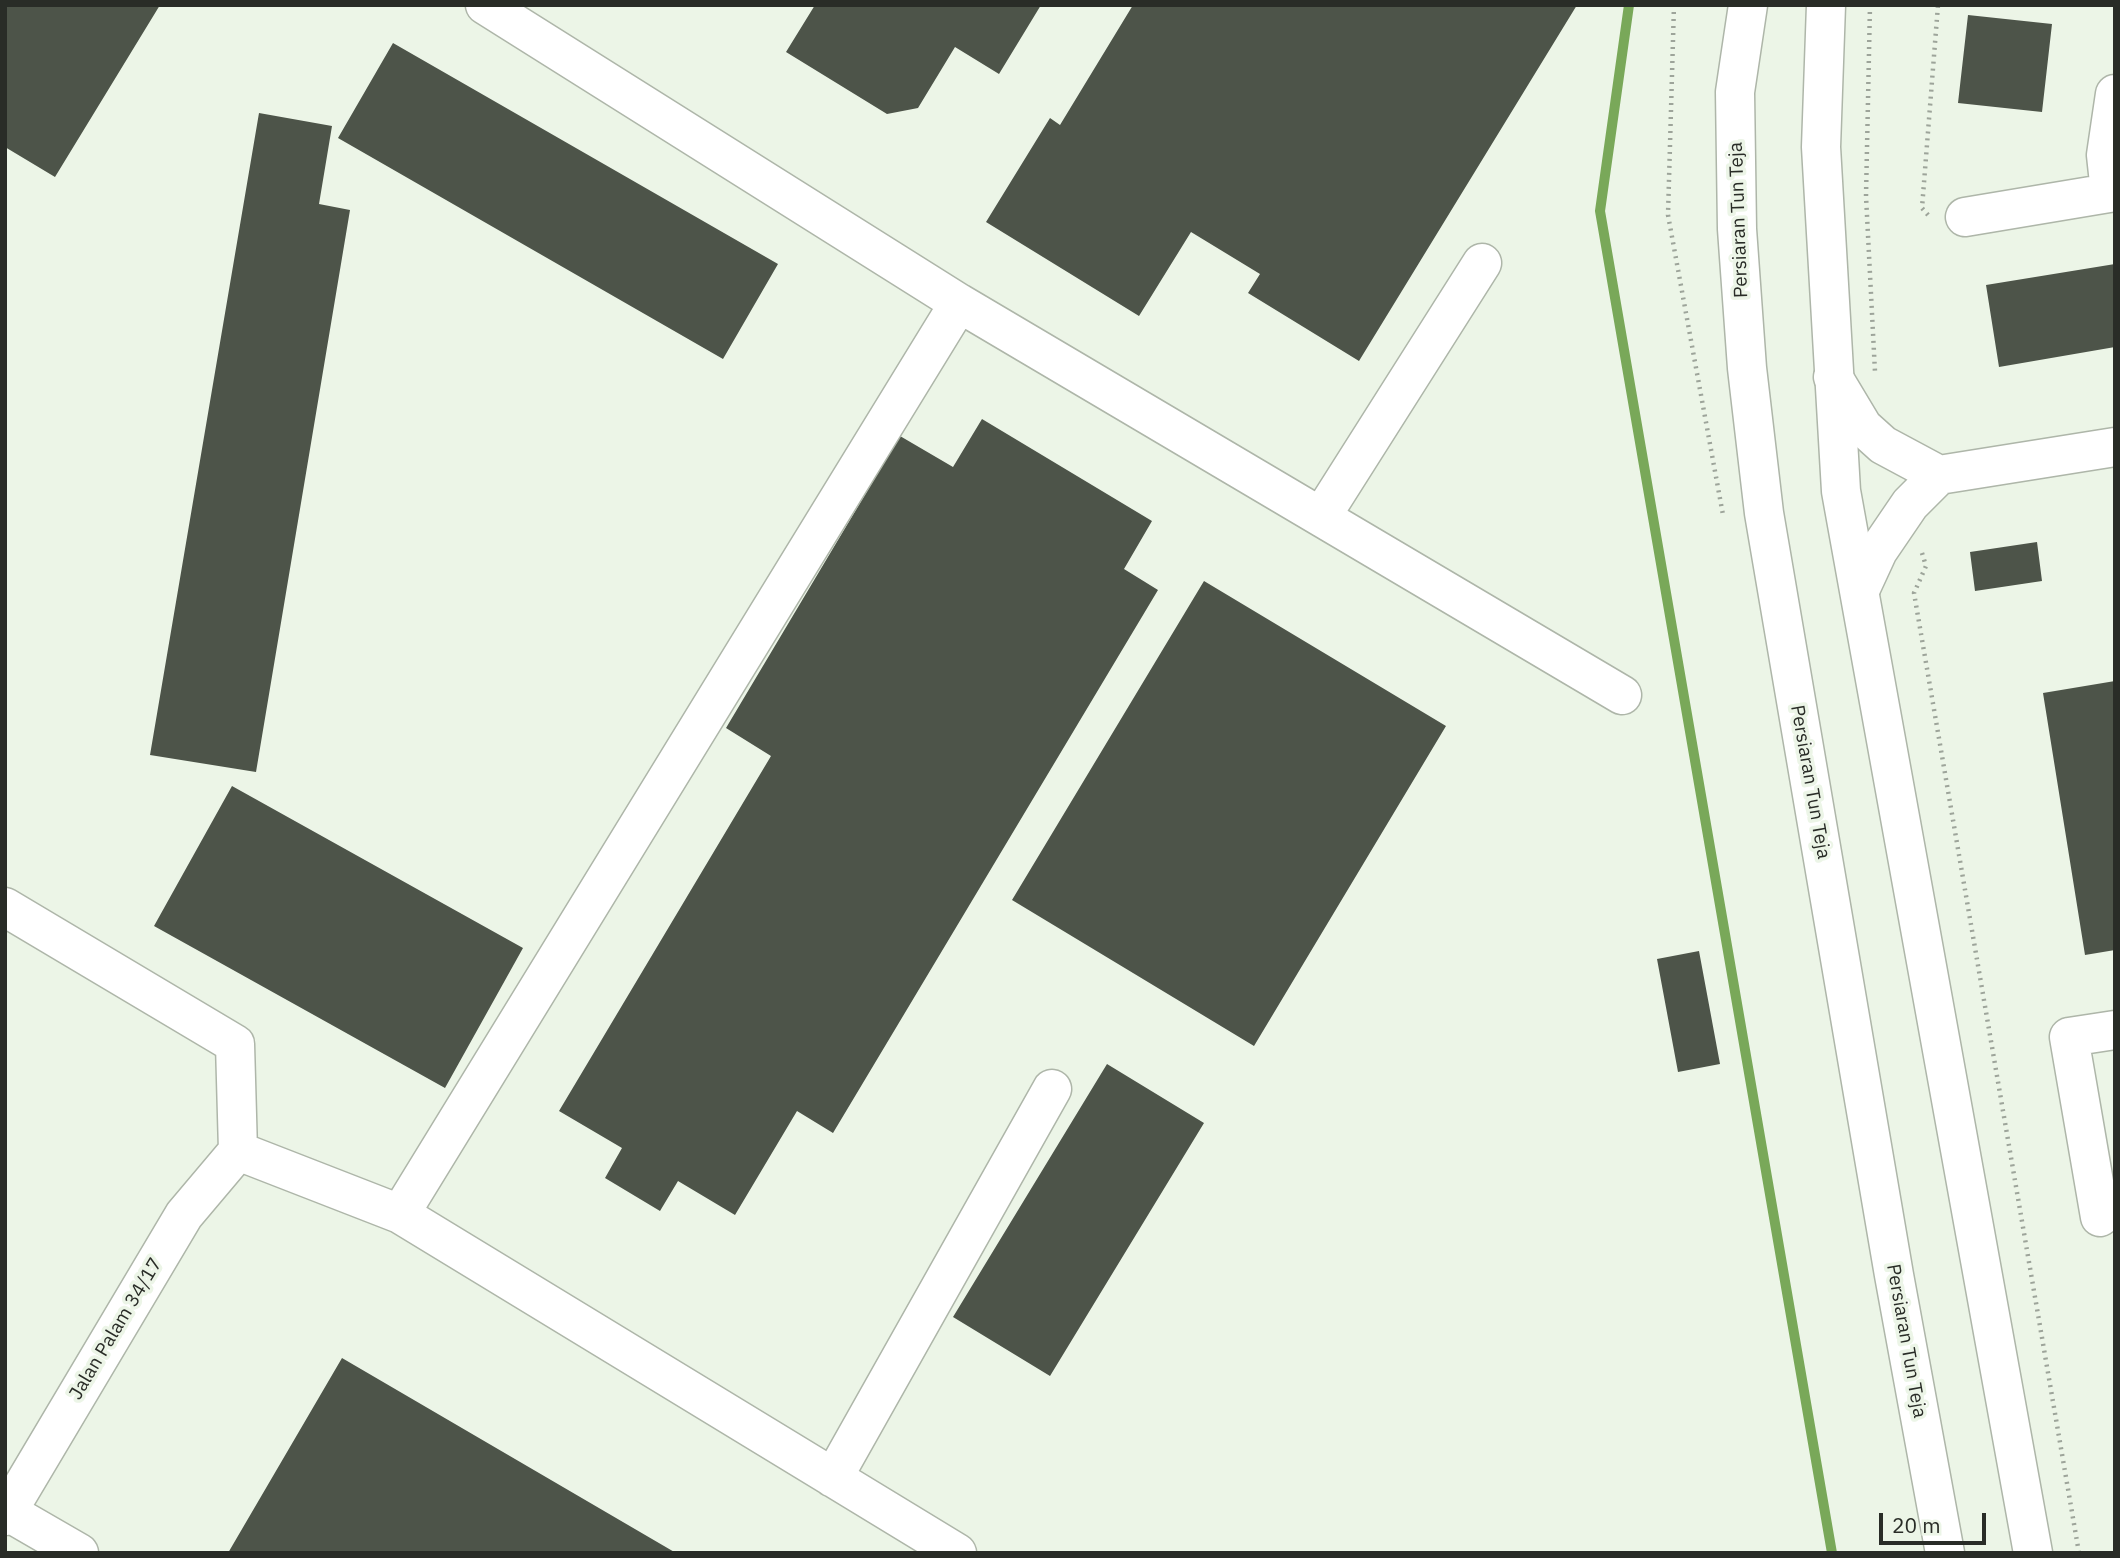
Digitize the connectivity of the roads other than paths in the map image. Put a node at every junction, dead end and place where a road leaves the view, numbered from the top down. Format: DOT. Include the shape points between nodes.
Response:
graph roads {
  1 [pos="485,5"];
  2 [pos="1748,5"];
  3 [pos="1826,5"];
  4 [pos="2115,94"];
  5 [pos="2112,192"];
  6 [pos="1965,217"];
  7 [pos="1482,263"];
  8 [pos="959,303"];
  9 [pos="1833,377"];
  10 [pos="2115,447"];
  11 [pos="1938,475"];
  12 [pos="1321,517"];
  13 [pos="1860,590"];
  14 [pos="1622,695"];
  15 [pos="5,907"];
  16 [pos="2115,1030"];
  17 [pos="1052,1089"];
  18 [pos="238,1150"];
  19 [pos="400,1214"];
  20 [pos="2101,1217"];
  21 [pos="833,1478"];
  22 [pos="7,1514"];
  23 [pos="79,1553"];
  24 [pos="957,1553"];
  25 [pos="1945,1553"];
  26 [pos="2033,1553"];
  1 -- 8 [label="main road"];
  2 -- 25 [label="main road, Persiaran Tun Teja" via="1735,92 1737,229 1764,513"];
  3 -- 9 [label="main road" via="1821,147"];
  4 -- 5 [label="main road" via="2106,155"];
  5 -- 6 [label="main road"];
  7 -- 12 [label="main road"];
  8 -- 12 [label="main road"];
  8 -- 19 [label="main road"];
  9 -- 11 [label="main road" via="1863,427 1883,444"];
  9 -- 13 [label="main road" via="1841,491"];
  10 -- 11 [label="main road"];
  11 -- 13 [label="main road" via="1878,551"];
  12 -- 14 [label="main road"];
  13 -- 26 [label="main road"];
  15 -- 18 [label="main road" via="235,1044"];
  16 -- 20 [label="main road" via="2069,1037"];
  17 -- 21 [label="main road"];
  18 -- 19 [label="main road"];
  18 -- 22 [label="main road, Jalan Palam 34/17" via="184,1215"];
  19 -- 21 [label="main road"];
  21 -- 24 [label="main road"];
  22 -- 23 [label="main road"];
}
